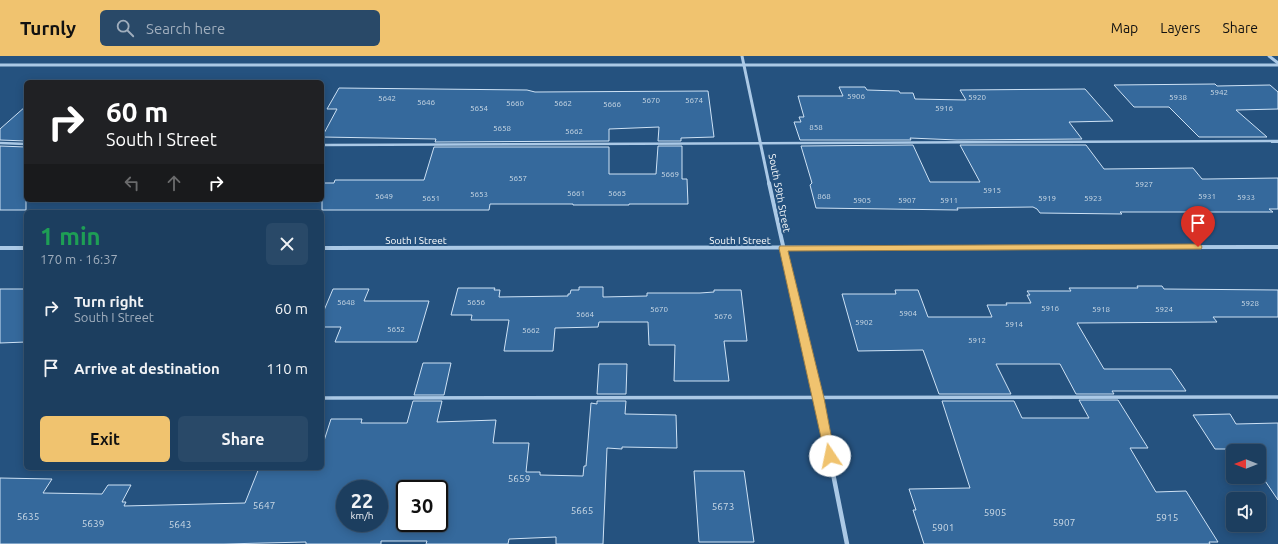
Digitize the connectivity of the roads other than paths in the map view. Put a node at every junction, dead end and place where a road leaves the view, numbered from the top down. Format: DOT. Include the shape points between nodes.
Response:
graph roads {
  1 [pos="742,56"];
  2 [pos="1269,56"];
  3 [pos="1278,64"];
  4 [pos="0,65"];
  5 [pos="744,66"];
  6 [pos="1278,141"];
  7 [pos="762,142"];
  8 [pos="0,143"];
  9 [pos="24,144"];
  10 [pos="324,145"];
  11 [pos="1278,247"];
  12 [pos="0,248"];
  13 [pos="24,248"];
  14 [pos="324,248"];
  15 [pos="783,248"];
  16 [pos="1278,397"];
  17 [pos="324,398"];
  18 [pos="818,398"];
  19 [pos="847,544"];
  1 -- 5 [label="street, South 59th Street"];
  2 -- 3 [label="street"];
  3 -- 5 [label="street"];
  4 -- 5 [label="street"];
  5 -- 7 [label="street, South 59th Street"];
  6 -- 7 [label="lane"];
  7 -- 10 [label="lane"];
  7 -- 15 [label="street, South 59th Street"];
  8 -- 9 [label="lane"];
  11 -- 15 [label="street, South I Street"];
  12 -- 13 [label="street"];
  14 -- 15 [label="street, South I Street"];
  15 -- 18 [label="street, South 59th Street"];
  16 -- 18 [label="lane"];
  17 -- 18 [label="lane"];
  18 -- 19 [label="street, South 59th Street"];
}
